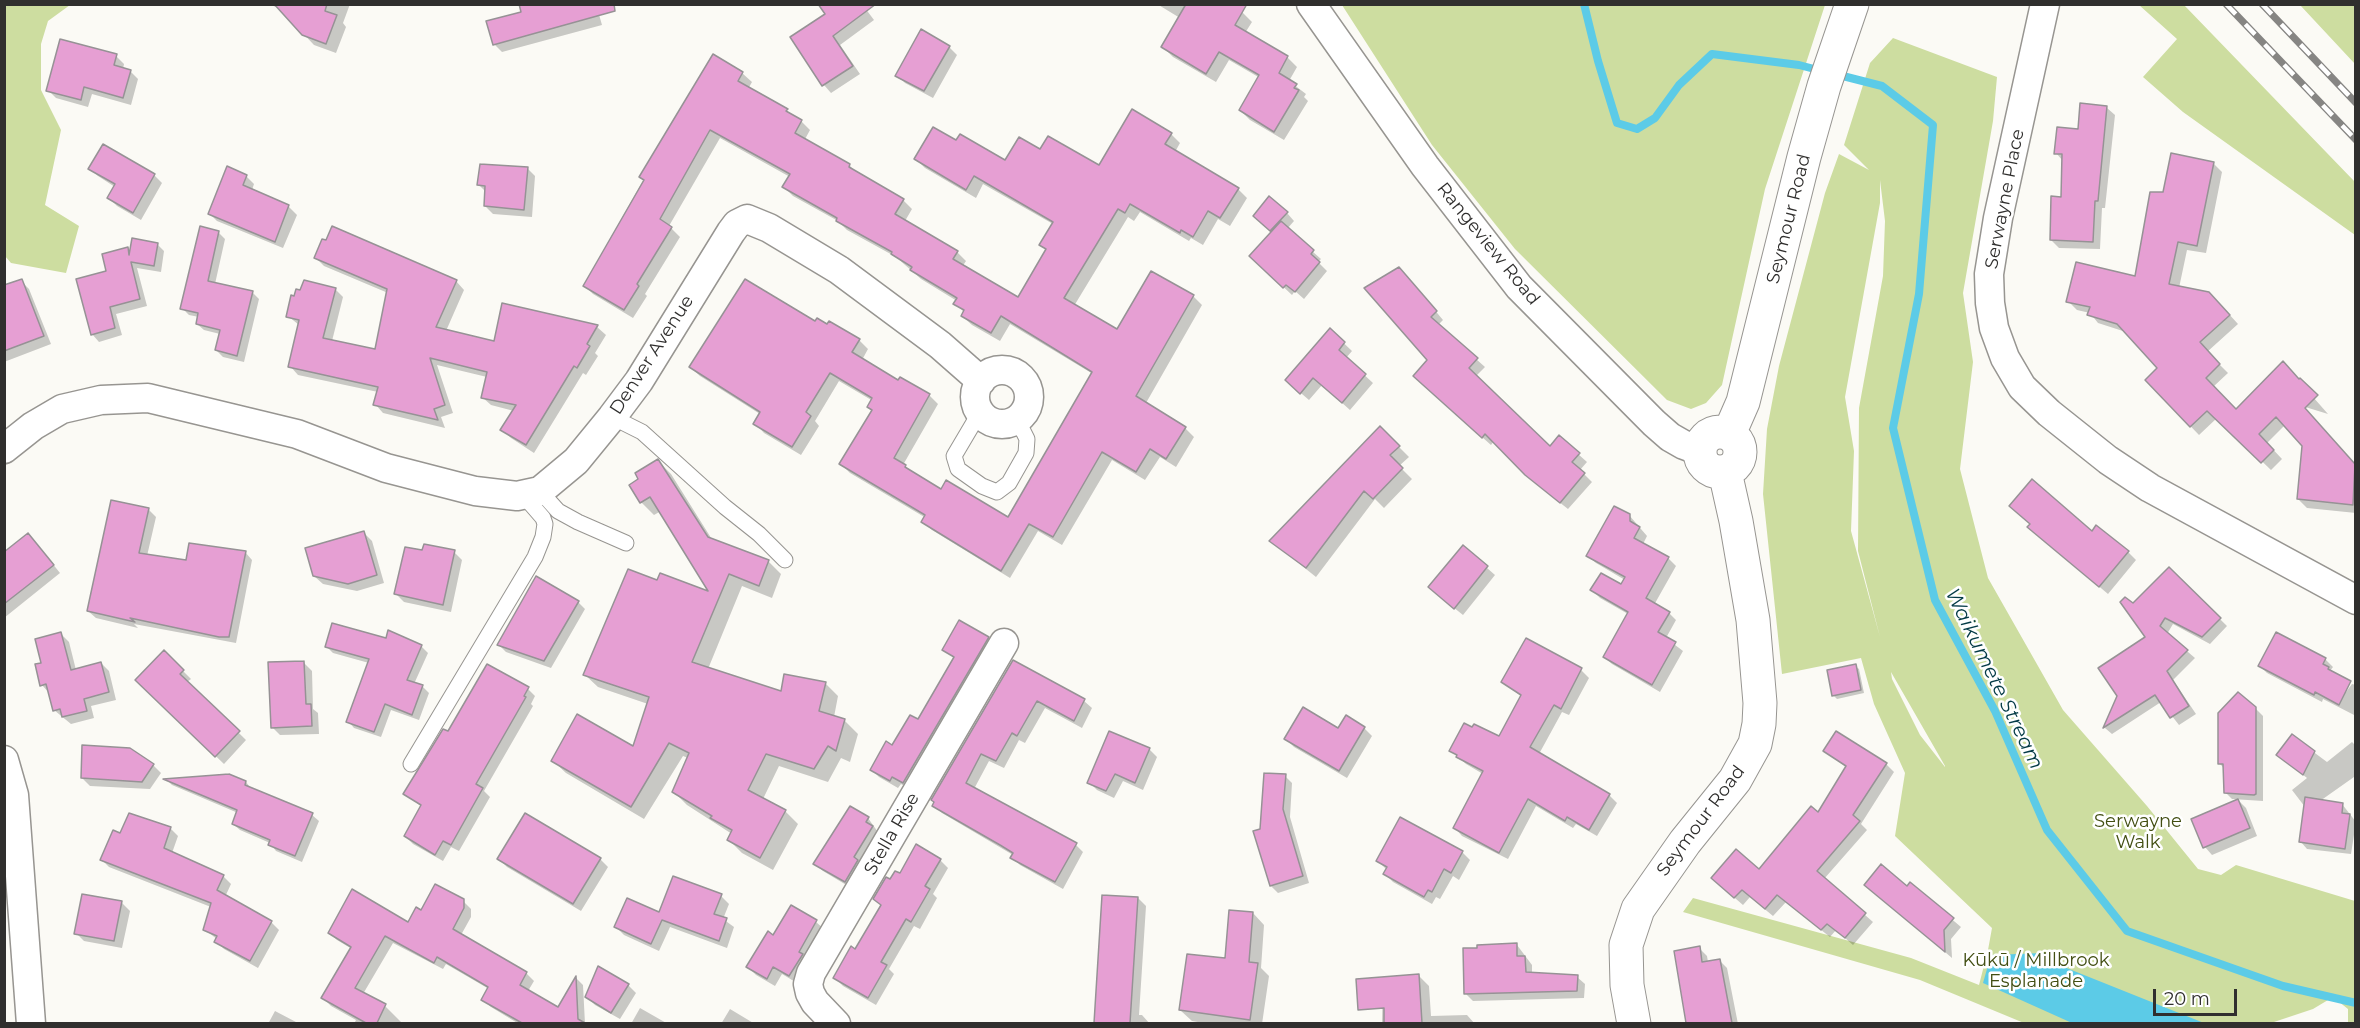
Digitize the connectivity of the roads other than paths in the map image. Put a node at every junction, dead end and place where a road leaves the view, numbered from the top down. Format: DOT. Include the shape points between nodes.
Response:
graph roads {
  1 [pos="2045,4"];
  2 [pos="1319,10"];
  3 [pos="1847,18"];
  4 [pos="981,381"];
  5 [pos="980,412"];
  6 [pos="612,417"];
  7 [pos="1017,419"];
  8 [pos="1729,434"];
  9 [pos="4,448"];
  10 [pos="1700,451"];
  11 [pos="1725,472"];
  12 [pos="532,494"];
  13 [pos="626,543"];
  14 [pos="785,560"];
  15 [pos="2355,600"];
  16 [pos="1004,643"];
  17 [pos="4,760"];
  18 [pos="411,764"];
  19 [pos="31,1023"];
  20 [pos="836,1023"];
  21 [pos="1634,1023"];
  1 -- 15 [label="street, Serwayne Place" via="1989,274 1994,328 2005,358 2022,387 2108,460 2150,488"];
  2 -- 10 [label="street, Rangeview Road" via="1425,166 1519,287 1662,430"];
  3 -- 8 [label="main road, Seymour Road" via="1804,157 1743,402"];
  4 -- 5 [label="street" via="975,398"];
  4 -- 6 [label="street, Denver Avenue" via="940,345 839,270 770,228 747,219 731,232 639,381"];
  4 -- 7 [label="street" via="1004,370 1020,377 1026,384 1029,401"];
  5 -- 7 [label="street" via="996,424"];
  5 -- 7 [label="lane" via="954,456 958,469 997,492 1009,483 1026,453 1027,439"];
  6 -- 12 [label="street, Denver Avenue" via="576,461"];
  6 -- 14 [label="lane" via="642,432"];
  8 -- 10 [label="main road" via="1712,434"];
  8 -- 11 [label="main road" via="1740,451 1738,462"];
  9 -- 12 [label="street" via="62,410 101,400 148,398 297,434 386,468 475,491"];
  10 -- 11 [label="main road" via="1709,469"];
  11 -- 21 [label="main road, Seymour Road" via="1753,620 1759,724 1755,744 1735,780 1638,909 1626,945 1627,985"];
  12 -- 13 [label="lane" via="578,522"];
  12 -- 18 [label="lane" via="545,524 535,557"];
  16 -- 20 [label="street, Stella Rise" via="811,973 810,993"];
  17 -- 19 [label="street" via="14,795"];
}
